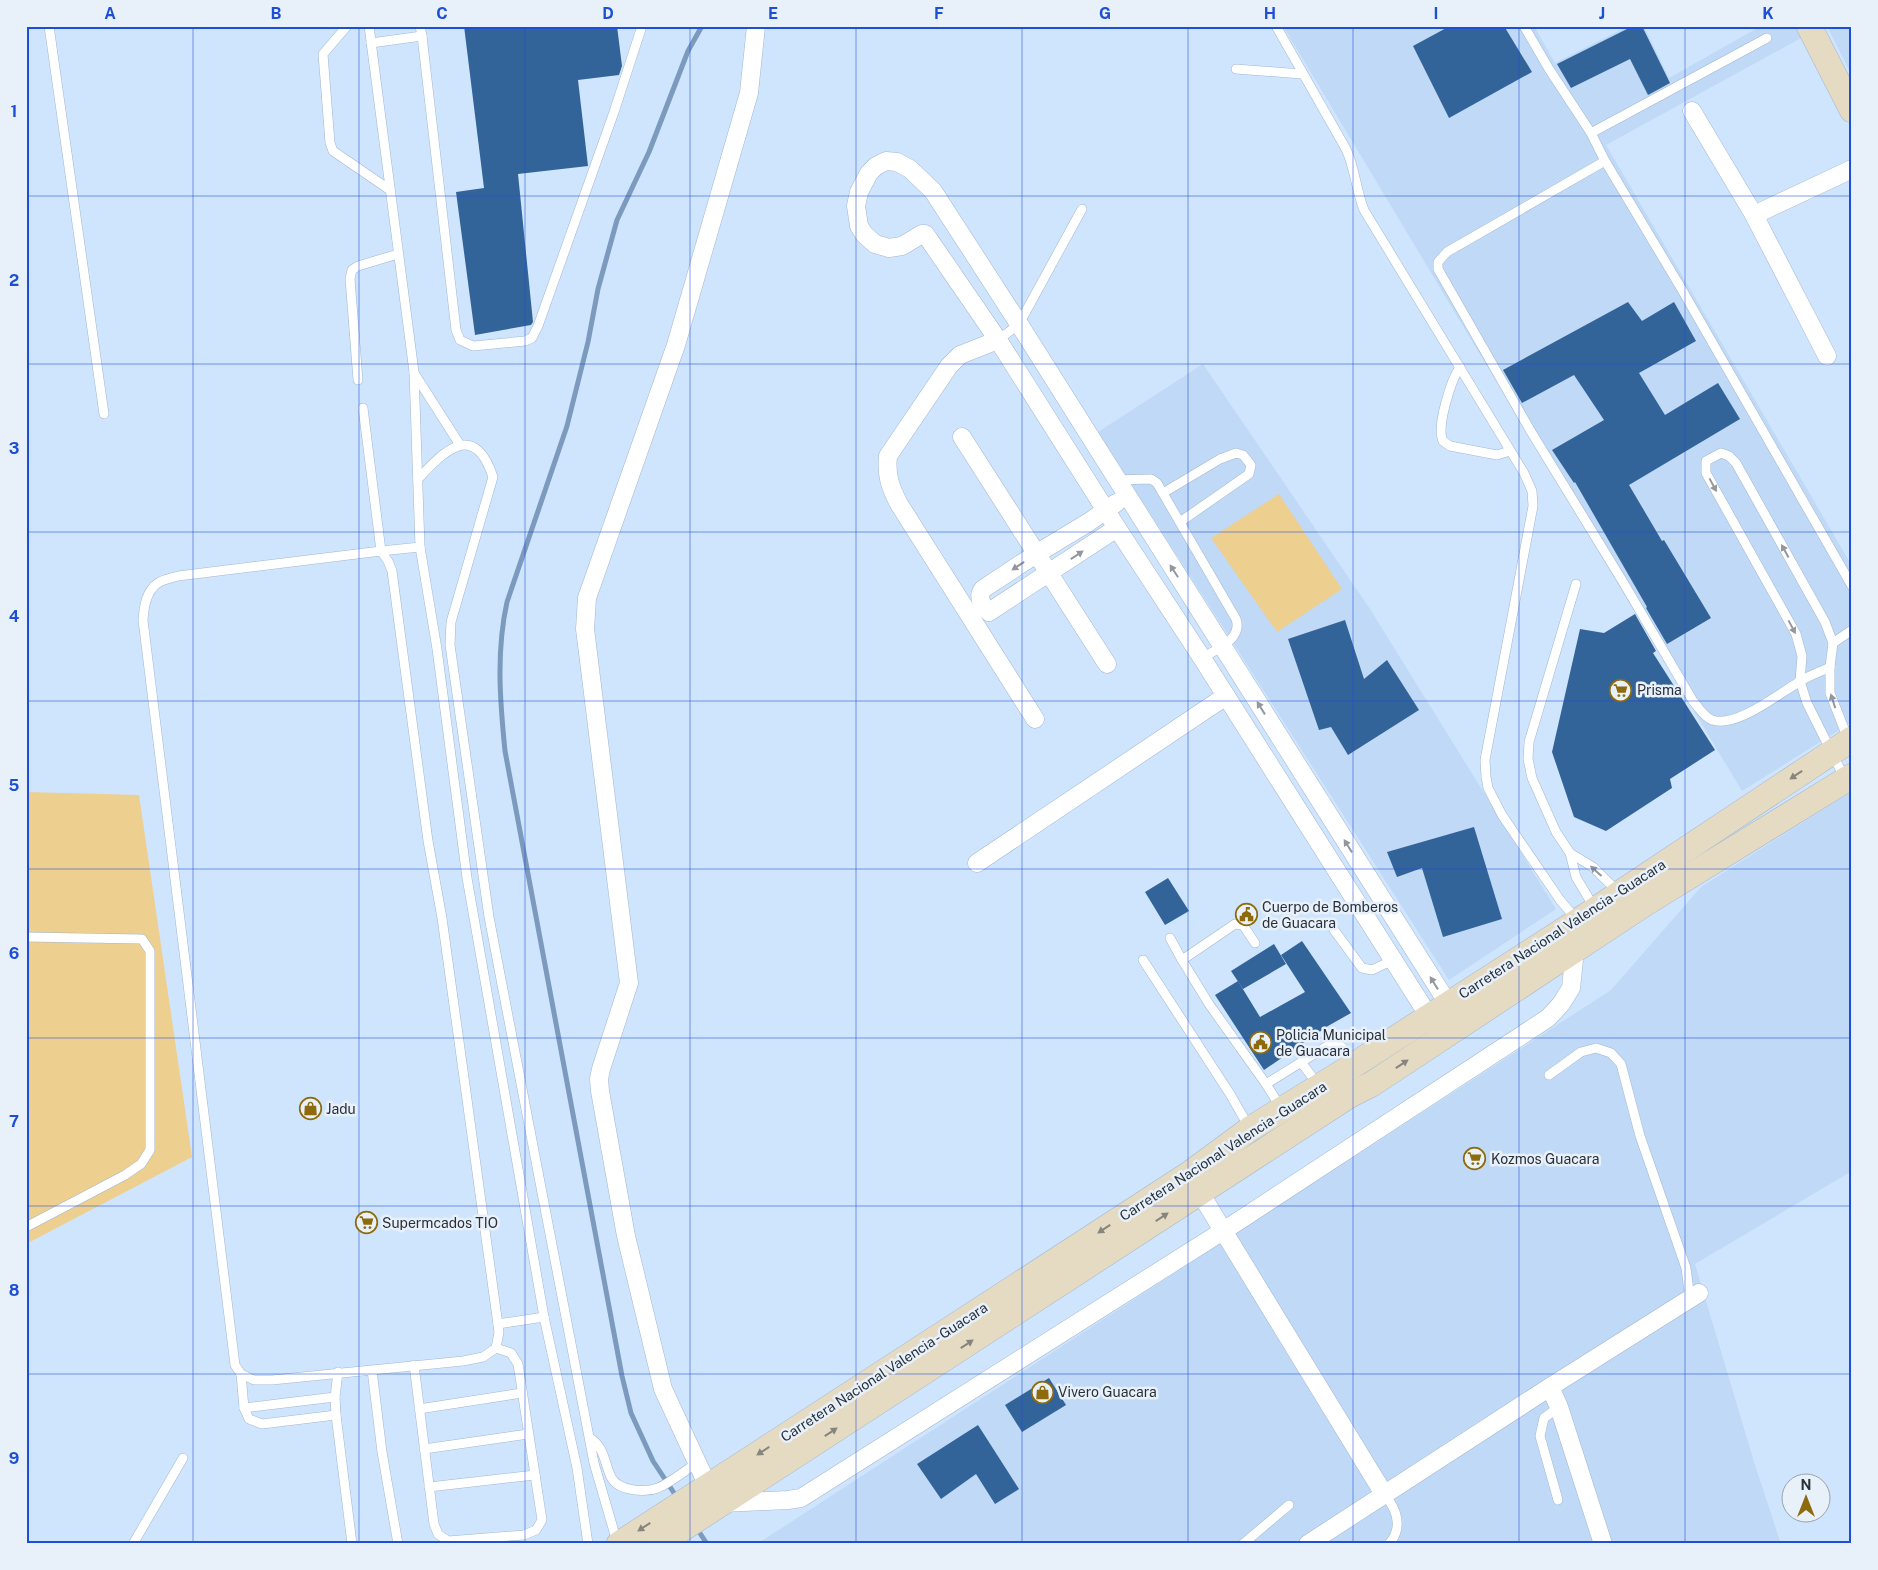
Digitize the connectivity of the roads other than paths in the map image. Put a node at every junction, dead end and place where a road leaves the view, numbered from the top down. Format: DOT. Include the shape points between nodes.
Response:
graph roads {
  1 [pos="49,26"];
  2 [pos="347,26"];
  3 [pos="368,26"];
  4 [pos="420,26"];
  5 [pos="642,26"];
  6 [pos="756,26"];
  7 [pos="1276,26"];
  8 [pos="1524,26"];
  9 [pos="1809,26"];
  10 [pos="422,36"];
  11 [pos="1767,38"];
  12 [pos="371,43"];
  13 [pos="1236,69"];
  14 [pos="1302,74"];
  15 [pos="1851,105"];
  16 [pos="1692,111"];
  17 [pos="1591,133"];
  18 [pos="1605,161"];
  19 [pos="1852,169"];
  20 [pos="390,190"];
  21 [pos="1082,209"];
  22 [pos="1754,216"];
  23 [pos="398,254"];
  24 [pos="1020,324"];
  25 [pos="998,340"];
  26 [pos="1827,356"];
  27 [pos="1460,367"];
  28 [pos="414,372"];
  29 [pos="358,380"];
  30 [pos="363,408"];
  31 [pos="104,414"];
  32 [pos="962,437"];
  33 [pos="460,445"];
  34 [pos="1510,451"];
  35 [pos="418,479"];
  36 [pos="1116,480"];
  37 [pos="1163,493"];
  38 [pos="1126,496"];
  39 [pos="1106,509"];
  40 [pos="1180,522"];
  41 [pos="1117,528"];
  42 [pos="420,547"];
  43 [pos="381,551"];
  44 [pos="1036,554"];
  45 [pos="1049,572"];
  46 [pos="1576,584"];
  47 [pos="1852,586"];
  48 [pos="1852,630"];
  49 [pos="1833,643"];
  50 [pos="1222,646"];
  51 [pos="1202,658"];
  52 [pos="1107,664"];
  53 [pos="1830,667"];
  54 [pos="1800,681"];
  55 [pos="1226,696"];
  56 [pos="1034,719"];
  57 [pos="1846,744"];
  58 [pos="1849,778"];
  59 [pos="1570,853"];
  60 [pos="977,862"];
  61 [pos="1619,894"];
  62 [pos="1586,915"];
  63 [pos="1334,930"];
  64 [pos="26,936"];
  65 [pos="1170,938"];
  66 [pos="1255,943"];
  67 [pos="1575,950"];
  68 [pos="1143,960"];
  69 [pos="1182,960"];
  70 [pos="1393,960"];
  71 [pos="1445,1020"];
  72 [pos="1301,1062"];
  73 [pos="1364,1074"];
  74 [pos="1549,1075"];
  75 [pos="1266,1084"];
  76 [pos="1327,1096"];
  77 [pos="1289,1121"];
  78 [pos="1250,1129"];
  79 [pos="1194,1183"];
  80 [pos="26,1226"];
  81 [pos="1222,1231"];
  82 [pos="1695,1296"];
  83 [pos="544,1317"];
  84 [pos="498,1324"];
  85 [pos="496,1348"];
  86 [pos="414,1365"];
  87 [pos="372,1370"];
  88 [pos="338,1372"];
  89 [pos="241,1374"];
  90 [pos="1550,1387"];
  91 [pos="522,1393"];
  92 [pos="335,1397"];
  93 [pos="1559,1406"];
  94 [pos="244,1408"];
  95 [pos="419,1409"];
  96 [pos="336,1414"];
  97 [pos="528,1434"];
  98 [pos="590,1438"];
  99 [pos="424,1449"];
  100 [pos="183,1458"];
  101 [pos="697,1463"];
  102 [pos="534,1475"];
  103 [pos="429,1487"];
  104 [pos="1384,1494"];
  105 [pos="1558,1500"];
  106 [pos="1289,1505"];
  107 [pos="696,1507"];
  108 [pos="133,1544"];
  109 [pos="352,1544"];
  110 [pos="398,1544"];
  111 [pos="588,1544"];
  112 [pos="618,1544"];
  113 [pos="659,1544"];
  114 [pos="1243,1544"];
  115 [pos="1308,1544"];
  116 [pos="1389,1544"];
  117 [pos="1603,1544"];
  1 -- 31 [label="lane"];
  2 -- 20 [label="lane" via="323,54 330,143 333,151"];
  3 -- 12 [label="lane"];
  4 -- 10 [label="lane"];
  5 -- 10 [label="lane" via="532,338 473,346 460,340 456,330"];
  6 -- 101 [label="street" via="749,93 676,345 587,598 585,629 629,983 601,1069 600,1085 626,1236 663,1389"];
  7 -- 14 [label="lane"];
  8 -- 17 [label="lane"];
  9 -- 15 [label="main road"];
  10 -- 12 [label="lane"];
  11 -- 17 [label="lane"];
  12 -- 20 [label="lane"];
  13 -- 14 [label="lane"];
  14 -- 27 [label="lane" via="1350,157 1364,210"];
  16 -- 22 [label="street"];
  17 -- 18 [label="lane"];
  18 -- 47 [label="lane"];
  18 -- 54 [label="lane" via="1447,252 1438,262 1438,269 1530,430 1705,716 1714,720 1732,720"];
  19 -- 22 [label="street"];
  20 -- 23 [label="lane"];
  21 -- 24 [label="lane"];
  22 -- 26 [label="street"];
  23 -- 28 [label="lane"];
  23 -- 29 [label="lane" via="352,270"];
  24 -- 25 [label="lane"];
  24 -- 25 [label="street" via="933,192 897,162 886,161 876,166 859,192 856,206 858,226 875,244 889,248 902,246 925,234"];
  24 -- 36 [label="street"];
  25 -- 39 [label="street"];
  25 -- 56 [label="street" via="960,355 949,366 888,456 886,470 899,504"];
  27 -- 34 [label="lane"];
  27 -- 34 [label="lane" via="1450,387 1440,432 1443,441 1450,446 1497,455"];
  28 -- 33 [label="lane"];
  28 -- 35 [label="lane"];
  30 -- 43 [label="lane"];
  32 -- 44 [label="street"];
  33 -- 35 [label="lane" via="442,455"];
  33 -- 98 [label="lane" via="472,447 480,454 493,477 451,622 450,644 489,917"];
  34 -- 62 [label="lane" via="1532,491 1533,506 1485,760 1486,777 1502,815 1560,900"];
  35 -- 42 [label="lane"];
  36 -- 37 [label="lane" via="1151,479"];
  36 -- 38 [label="street"];
  37 -- 40 [label="lane"];
  37 -- 40 [label="lane" via="1236,453 1243,455 1251,465 1249,474"];
  38 -- 39 [label="street"];
  50 -- 38 [label="street, one-way"];
  39 -- 41 [label="street"];
  39 -- 44 [label="street"];
  40 -- 50 [label="lane" via="1238,626 1236,634"];
  45 -- 41 [label="street, one-way"];
  41 -- 51 [label="street"];
  42 -- 43 [label="lane"];
  42 -- 83 [label="lane" via="467,878"];
  43 -- 84 [label="lane" via="392,571"];
  43 -- 89 [label="lane" via="178,576 158,583 144,605 143,620 212,1188 235,1365"];
  44 -- 45 [label="street"];
  44 -- 45 [label="street, one-way" via="983,589 980,598 985,609 989,612"];
  45 -- 52 [label="street"];
  46 -- 59 [label="lane" via="1528,750 1532,778 1556,832"];
  48 -- 49 [label="lane"];
  49 -- 53 [label="lane"];
  49 -- 54 [label="lane, one-way" via="1825,622 1736,463 1721,452 1706,461 1706,473 1796,634 1802,656"];
  50 -- 51 [label="lane"];
  71 -- 50 [label="street, one-way"];
  51 -- 55 [label="street"];
  53 -- 54 [label="lane"];
  57 -- 53 [label="lane, one-way" via="1830,693"];
  54 -- 57 [label="lane" via="1806,703"];
  55 -- 60 [label="street"];
  55 -- 70 [label="street"];
  57 -- 58 [label="lane"];
  57 -- 61 [label="main road, Carretera Nacional Valencia - Guacara, one-way"];
  58 -- 67 [label="main road, Carretera Nacional Valencia - Guacara"];
  61 -- 59 [label="lane, one-way" via="1592,867"];
  59 -- 62 [label="lane"];
  61 -- 62 [label="main road, Carretera Nacional Valencia - Guacara"];
  62 -- 71 [label="main road, Carretera Nacional Valencia - Guacara"];
  63 -- 70 [label="lane" via="1362,968 1372,970"];
  64 -- 80 [label="lane" via="142,939 150,952 150,1150 141,1164 125,1175"];
  65 -- 69 [label="lane"];
  66 -- 69 [label="lane" via="1243,925 1235,924"];
  67 -- 71 [label="main road, Carretera Nacional Valencia - Guacara"];
  67 -- 81 [label="street" via="1572,988 1548,1018"];
  68 -- 78 [label="lane"];
  69 -- 75 [label="lane"];
  70 -- 71 [label="street"];
  71 -- 73 [label="main road, Carretera Nacional Valencia - Guacara"];
  72 -- 73 [label="lane" via="1337,1043"];
  72 -- 75 [label="lane"];
  72 -- 76 [label="lane"];
  73 -- 76 [label="main road, Carretera Nacional Valencia - Guacara"];
  74 -- 82 [label="lane" via="1581,1052 1596,1048 1611,1053 1621,1064 1640,1136"];
  75 -- 77 [label="lane"];
  76 -- 77 [label="main road, Carretera Nacional Valencia - Guacara"];
  77 -- 78 [label="main road, Carretera Nacional Valencia - Guacara"];
  77 -- 79 [label="main road, Carretera Nacional Valencia - Guacara"];
  78 -- 79 [label="main road, Carretera Nacional Valencia - Guacara"];
  79 -- 81 [label="street"];
  79 -- 107 [label="main road, Carretera Nacional Valencia - Guacara"];
  81 -- 104 [label="street"];
  81 -- 107 [label="street" via="800,1498"];
  82 -- 90 [label="street"];
  83 -- 84 [label="lane"];
  83 -- 111 [label="lane" via="577,1468"];
  84 -- 85 [label="lane"];
  85 -- 86 [label="lane" via="483,1357"];
  85 -- 91 [label="lane" via="511,1354 518,1364"];
  86 -- 87 [label="lane"];
  86 -- 95 [label="lane"];
  87 -- 88 [label="lane"];
  87 -- 110 [label="lane"];
  88 -- 89 [label="lane" via="272,1380 254,1380"];
  88 -- 92 [label="lane"];
  89 -- 94 [label="lane"];
  90 -- 93 [label="street"];
  90 -- 104 [label="street"];
  91 -- 95 [label="lane"];
  91 -- 97 [label="lane"];
  92 -- 94 [label="lane"];
  92 -- 96 [label="lane"];
  93 -- 105 [label="lane" via="1544,1418 1540,1436"];
  93 -- 117 [label="street"];
  94 -- 96 [label="lane" via="249,1419 262,1424"];
  95 -- 99 [label="lane"];
  96 -- 109 [label="lane"];
  97 -- 99 [label="lane"];
  97 -- 102 [label="lane"];
  98 -- 101 [label="lane" via="598,1443 613,1480 625,1488 657,1488"];
  98 -- 112 [label="lane" via="594,1463"];
  99 -- 103 [label="lane"];
  100 -- 108 [label="lane"];
  101 -- 107 [label="street"];
  102 -- 103 [label="lane"];
  102 -- 103 [label="lane" via="542,1520 536,1530 524,1535 448,1541 438,1534 434,1524"];
  104 -- 115 [label="street"];
  104 -- 116 [label="lane" via="1394,1505 1398,1523"];
  106 -- 114 [label="lane"];
  107 -- 112 [label="main road, Carretera Nacional Valencia - Guacara, one-way"];
  107 -- 113 [label="main road, Carretera Nacional Valencia - Guacara"];
}
